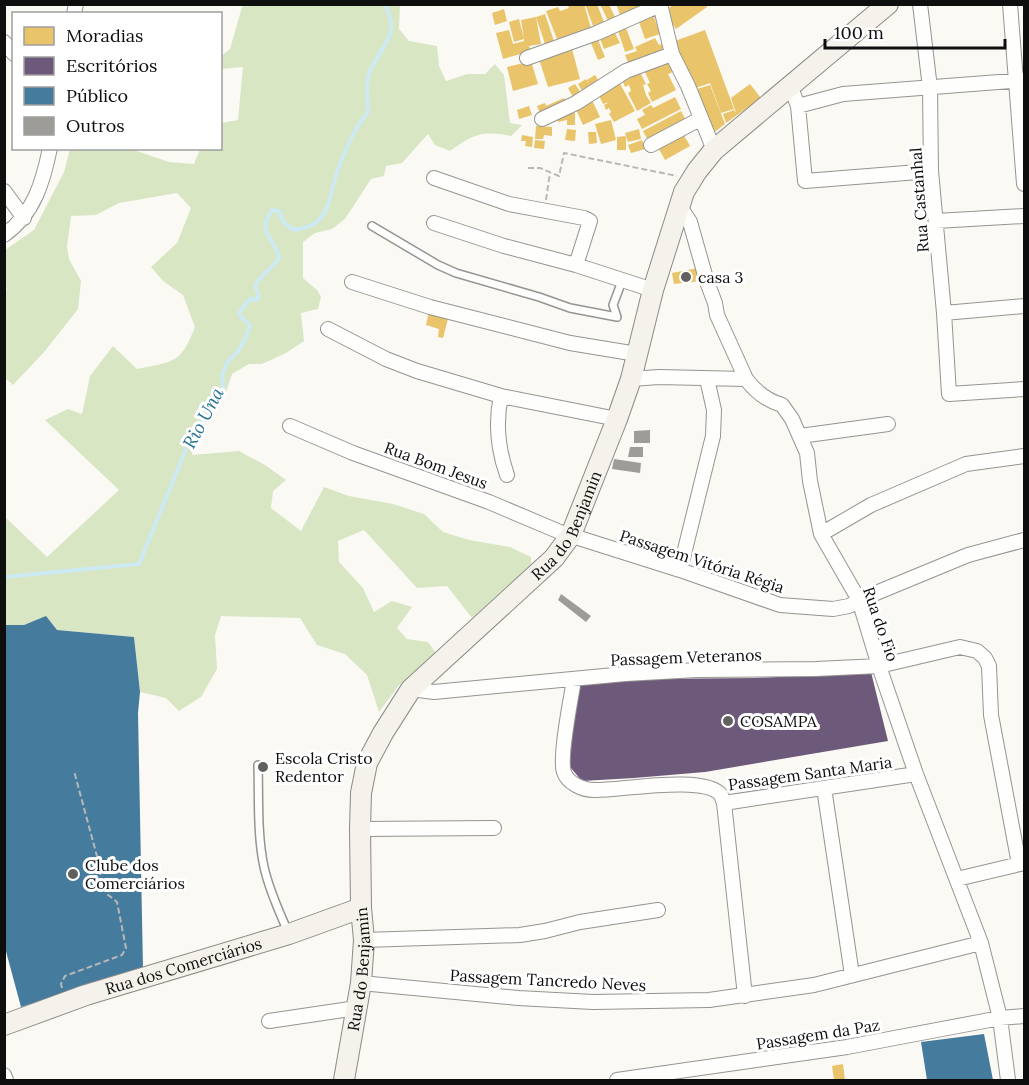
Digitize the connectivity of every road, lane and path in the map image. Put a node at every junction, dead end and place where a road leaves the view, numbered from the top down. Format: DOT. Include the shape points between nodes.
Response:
graph roads {
  1 [pos="888,4"];
  2 [pos="920,4"];
  3 [pos="1010,4"];
  4 [pos="660,5"];
  5 [pos="672,54"];
  6 [pos="527,58"];
  7 [pos="1020,81"];
  8 [pos="790,85"];
  9 [pos="930,88"];
  10 [pos="798,106"];
  11 [pos="542,119"];
  12 [pos="700,119"];
  13 [pos="651,145"];
  14 [pos="50,150"];
  15 [pos="714,150"];
  16 [pos="528,168"];
  17 [pos="931,171"];
  18 [pos="550,172"];
  19 [pos="434,178"];
  20 [pos="1024,184"];
  21 [pos="4,191"];
  22 [pos="685,193"];
  23 [pos="548,211"];
  24 [pos="1024,216"];
  25 [pos="24,218"];
  26 [pos="936,221"];
  27 [pos="434,223"];
  28 [pos="372,226"];
  29 [pos="4,235"];
  30 [pos="576,264"];
  31 [pos="622,281"];
  32 [pos="352,282"];
  33 [pos="653,290"];
  34 [pos="1024,306"];
  35 [pos="944,313"];
  36 [pos="328,329"];
  37 [pos="638,354"];
  38 [pos="631,379"];
  39 [pos="707,379"];
  40 [pos="746,379"];
  41 [pos="1024,389"];
  42 [pos="501,396"];
  43 [pos="617,419"];
  44 [pos="888,424"];
  45 [pos="290,426"];
  46 [pos="800,436"];
  47 [pos="1024,456"];
  48 [pos="507,475"];
  49 [pos="821,534"];
  50 [pos="571,535"];
  51 [pos="1024,540"];
  52 [pos="680,570"];
  53 [pos="859,600"];
  54 [pos="879,666"];
  55 [pos="574,680"];
  56 [pos="411,689"];
  57 [pos="258,765"];
  58 [pos="74,771"];
  59 [pos="916,774"];
  60 [pos="824,788"];
  61 [pos="724,803"];
  62 [pos="494,828"];
  63 [pos="360,829"];
  64 [pos="1022,863"];
  65 [pos="957,879"];
  66 [pos="362,908"];
  67 [pos="658,910"];
  68 [pos="289,934"];
  69 [pos="364,940"];
  70 [pos="981,943"];
  71 [pos="852,975"];
  72 [pos="361,983"];
  73 [pos="64,994"];
  74 [pos="745,996"];
  75 [pos="357,1008"];
  76 [pos="1024,1016"];
  77 [pos="1000,1018"];
  78 [pos="269,1021"];
  79 [pos="4,1025"];
  80 [pos="4,1075"];
  81 [pos="6,1080"];
  82 [pos="344,1080"];
  83 [pos="617,1080"];
  84 [pos="1008,1080"];
  1 -- 8 [label="main road, Rua do Benjamin"];
  2 -- 9 [label="street, Rua Castanhal"];
  3 -- 7 [label="street"];
  4 -- 5 [label="street"];
  4 -- 6 [label="street"];
  5 -- 11 [label="street" via="626,71"];
  5 -- 12 [label="street"];
  7 -- 9 [label="street"];
  7 -- 20 [label="street"];
  8 -- 10 [label="street"];
  8 -- 15 [label="main road, Rua do Benjamin"];
  9 -- 10 [label="street" via="843,94"];
  9 -- 17 [label="street, Rua Castanhal"];
  10 -- 17 [label="street" via="805,181"];
  12 -- 13 [label="street"];
  12 -- 15 [label="street"];
  14 -- 25 [label="street" via="44,177"];
  15 -- 22 [label="main road, Rua do Benjamin"];
  16 -- 18 [label="path"];
  17 -- 26 [label="street, Rua Castanhal"];
  18 -- 22 [label="path" via="559,176 564,153"];
  18 -- 23 [label="path" via="545,196"];
  19 -- 23 [label="street" via="509,204"];
  21 -- 25 [label="street"];
  22 -- 33 [label="main road, Rua do Benjamin"];
  22 -- 40 [label="street, Rua do Fio" via="717,315"];
  23 -- 30 [label="street" via="590,221"];
  24 -- 26 [label="street"];
  25 -- 29 [label="street"];
  26 -- 35 [label="street, Rua Castanhal"];
  27 -- 30 [label="street"];
  28 -- 31 [label="lane" via="456,273 570,309 617,317 613,305"];
  30 -- 31 [label="street"];
  31 -- 33 [label="street"];
  32 -- 37 [label="street" via="430,307 570,343"];
  33 -- 37 [label="main road, Rua do Benjamin"];
  34 -- 35 [label="street"];
  35 -- 41 [label="street, Rua Castanhal" via="949,394"];
  36 -- 42 [label="street" via="397,363"];
  37 -- 38 [label="main road, Rua do Benjamin"];
  38 -- 39 [label="street"];
  38 -- 43 [label="main road, Rua do Benjamin"];
  39 -- 40 [label="street"];
  39 -- 52 [label="street" via="714,410 713,436"];
  40 -- 46 [label="street, Rua do Fio" via="770,402 782,405"];
  42 -- 43 [label="street"];
  42 -- 48 [label="street" via="497,431"];
  43 -- 50 [label="main road, Rua do Benjamin"];
  44 -- 46 [label="street"];
  45 -- 50 [label="street, Rua Bom Jesus"];
  46 -- 49 [label="street, Rua do Fio" via="807,453"];
  47 -- 49 [label="street" via="966,464 871,505"];
  49 -- 53 [label="street, Rua do Fio"];
  50 -- 52 [label="street, Passagem Vitória Régia"];
  50 -- 56 [label="main road, Rua do Benjamin" via="554,558"];
  51 -- 53 [label="street, Passagem Vitória Régia" via="968,555"];
  52 -- 53 [label="street, Passagem Vitória Régia" via="780,605 818,610 849,606"];
  53 -- 54 [label="street, Rua do Fio"];
  54 -- 55 [label="street, Passagem Veteranos" via="698,670"];
  54 -- 59 [label="street, Rua do Fio"];
  54 -- 64 [label="street, Passagem Veteranos" via="960,647 977,651 985,658 989,666 991,715"];
  55 -- 56 [label="street, Passagem Veteranos" via="434,692"];
  55 -- 61 [label="street, Passagem Santa Maria" via="564,752 564,772 571,782 594,790 698,786 711,788"];
  56 -- 63 [label="main road, Rua do Benjamin" via="367,763"];
  57 -- 68 [label="lane" via="264,866"];
  58 -- 73 [label="path" via="102,885 117,902 126,948 122,955 64,976"];
  59 -- 60 [label="street, Passagem Santa Maria"];
  59 -- 65 [label="street, Rua do Fio"];
  60 -- 61 [label="street, Passagem Santa Maria"];
  60 -- 71 [label="street"];
  61 -- 74 [label="street"];
  62 -- 63 [label="street"];
  63 -- 66 [label="main road, Rua do Benjamin"];
  64 -- 65 [label="street"];
  65 -- 70 [label="street, Rua do Fio"];
  66 -- 68 [label="main road, Rua dos Comerciários"];
  66 -- 69 [label="main road, Rua do Benjamin"];
  67 -- 69 [label="street" via="520,935"];
  68 -- 79 [label="main road, Rua dos Comerciários" via="86,995"];
  69 -- 72 [label="main road, Rua do Benjamin"];
  70 -- 71 [label="street, Passagem Tancredo Neves"];
  70 -- 77 [label="street, Rua do Fio"];
  71 -- 74 [label="street, Passagem Tancredo Neves"];
  72 -- 74 [label="street, Passagem Tancredo Neves" via="593,1002"];
  72 -- 75 [label="main road, Rua do Benjamin"];
  75 -- 78 [label="street"];
  75 -- 82 [label="main road, Rua do Benjamin"];
  76 -- 77 [label="street, Passagem da Paz"];
  77 -- 83 [label="street, Passagem da Paz" via="848,1047"];
  77 -- 84 [label="street, Rua do Fio"];
  80 -- 81 [label="street"];
}
